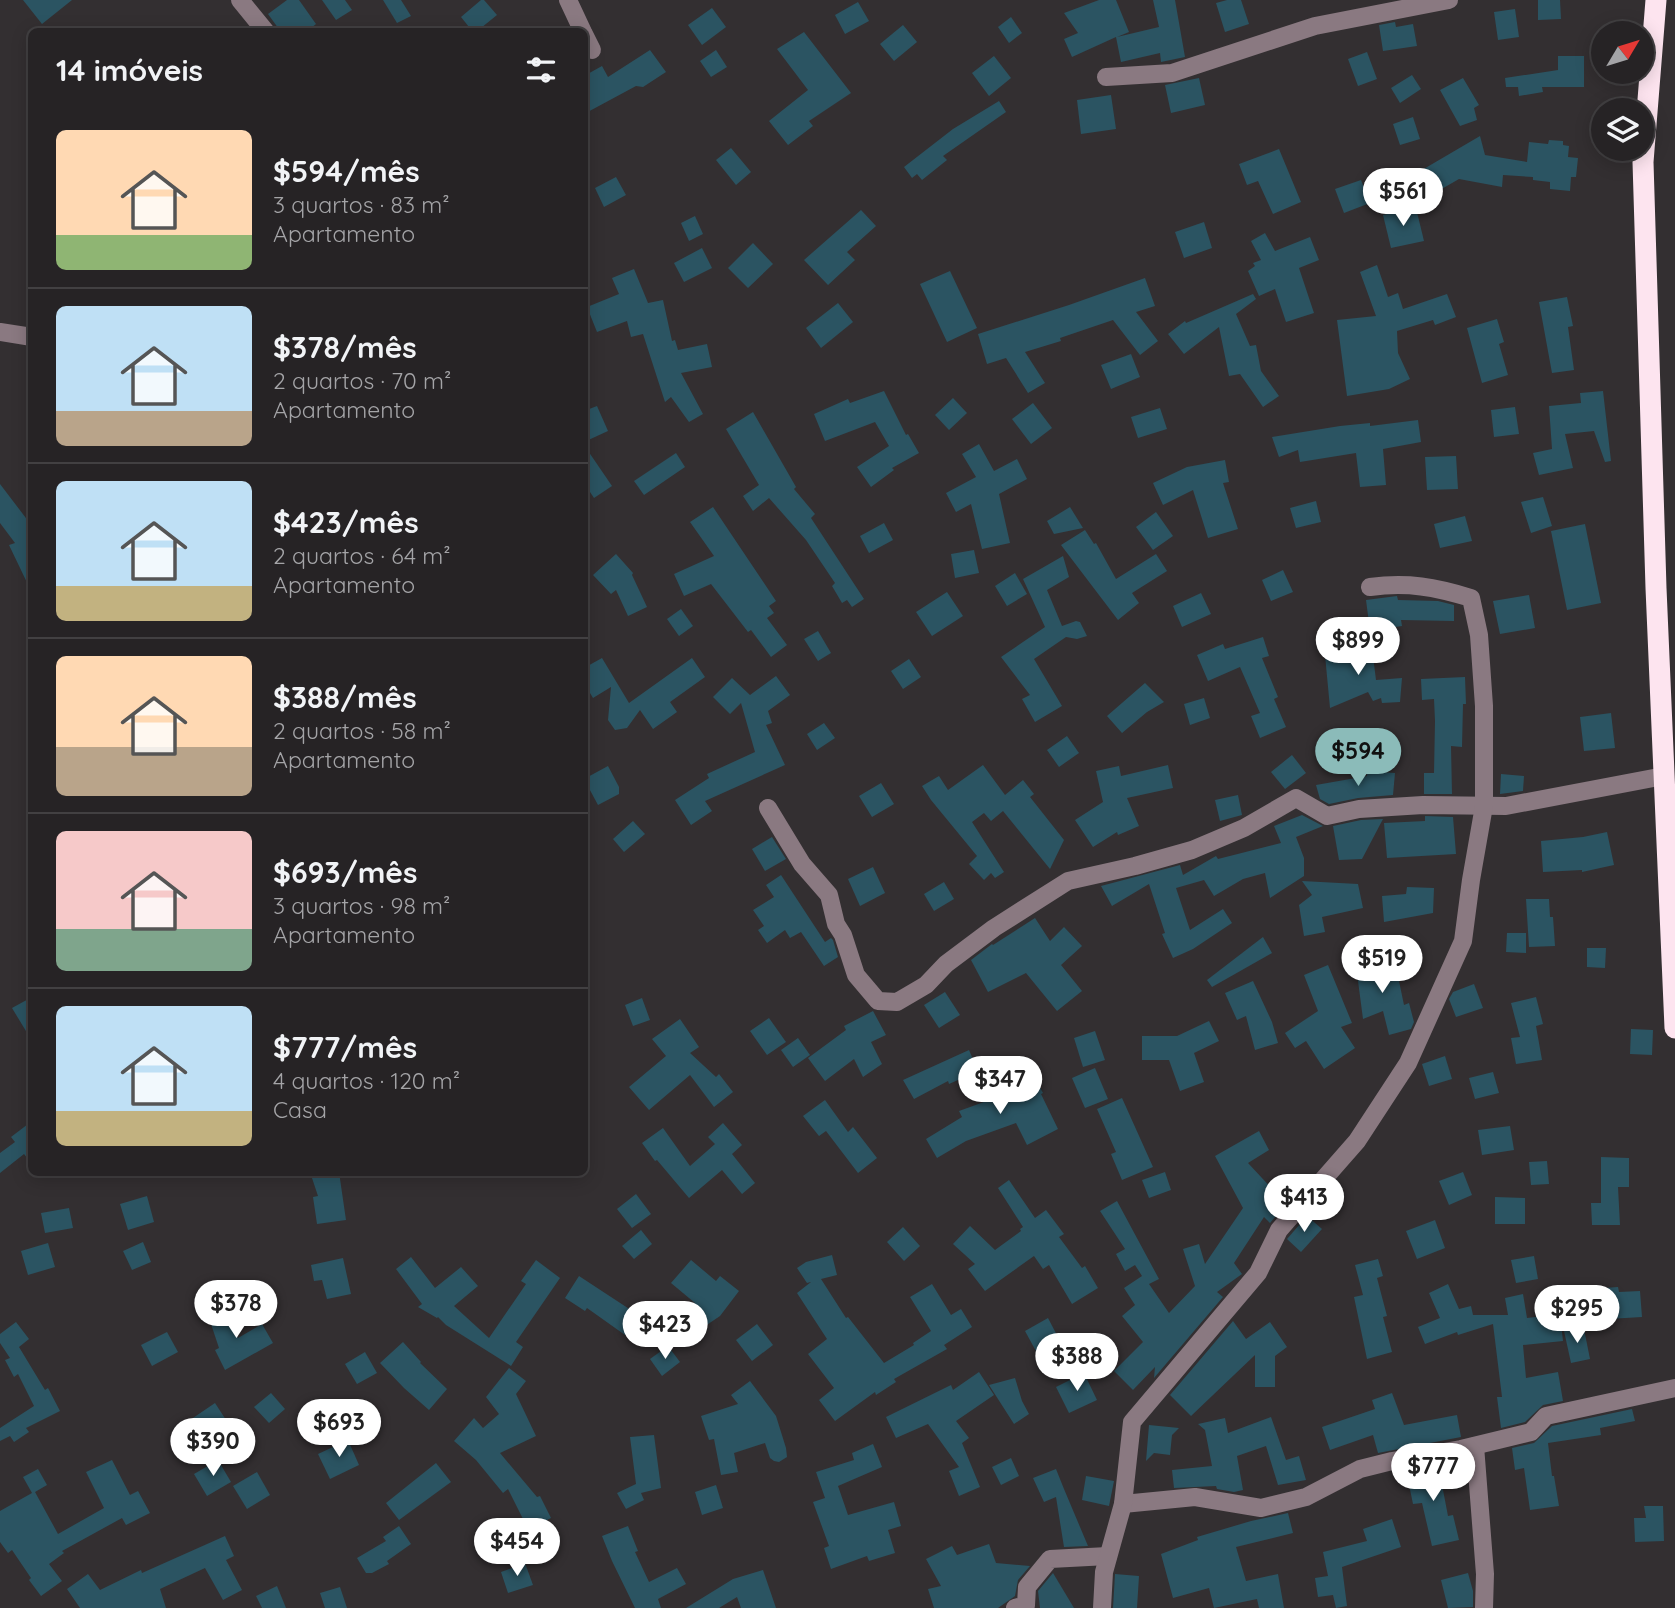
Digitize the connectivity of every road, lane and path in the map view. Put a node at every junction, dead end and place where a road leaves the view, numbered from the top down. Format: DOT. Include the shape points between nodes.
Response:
graph roads {
  1 [pos="240,0"];
  2 [pos="568,0"];
  3 [pos="1449,0"];
  4 [pos="1656,0"];
  5 [pos="263,28"];
  6 [pos="582,28"];
  7 [pos="1106,77"];
  8 [pos="0,332"];
  9 [pos="28,336"];
  10 [pos="1370,587"];
  11 [pos="1664,776"];
  12 [pos="1484,806"];
  13 [pos="768,808"];
  14 [pos="1675,1028"];
  15 [pos="1675,1388"];
  16 [pos="1475,1446"];
  17 [pos="1123,1504"];
  18 [pos="1108,1556"];
  19 [pos="1015,1608"];
  20 [pos="1102,1608"];
  21 [pos="1484,1608"];
  1 -- 5 [label="street"];
  2 -- 6 [label="street"];
  3 -- 7 [label="street" via="1315,26 1172,73"];
  4 -- 11 [label="highway" via="1643,162"];
  8 -- 9 [label="street"];
  10 -- 12 [label="street" via="1432,586 1471,598 1483,694"];
  11 -- 12 [label="street" via="1506,806"];
  11 -- 14 [label="highway"];
  12 -- 13 [label="street" via="1359,809 1327,816 1296,798 1244,828 1192,850 1068,881 994,928 926,985 897,1002 878,1001 856,975 829,895 802,864"];
  12 -- 17 [label="street" via="1464,942 1408,1063 1357,1141 1279,1230 1258,1273 1132,1422"];
  15 -- 16 [label="street" via="1546,1416 1531,1432"];
  16 -- 17 [label="street" via="1360,1469 1306,1497 1261,1508 1195,1497"];
  16 -- 21 [label="street"];
  17 -- 18 [label="street"];
  18 -- 19 [label="street" via="1050,1559 1027,1587 1026,1605"];
  18 -- 20 [label="street"];
}
